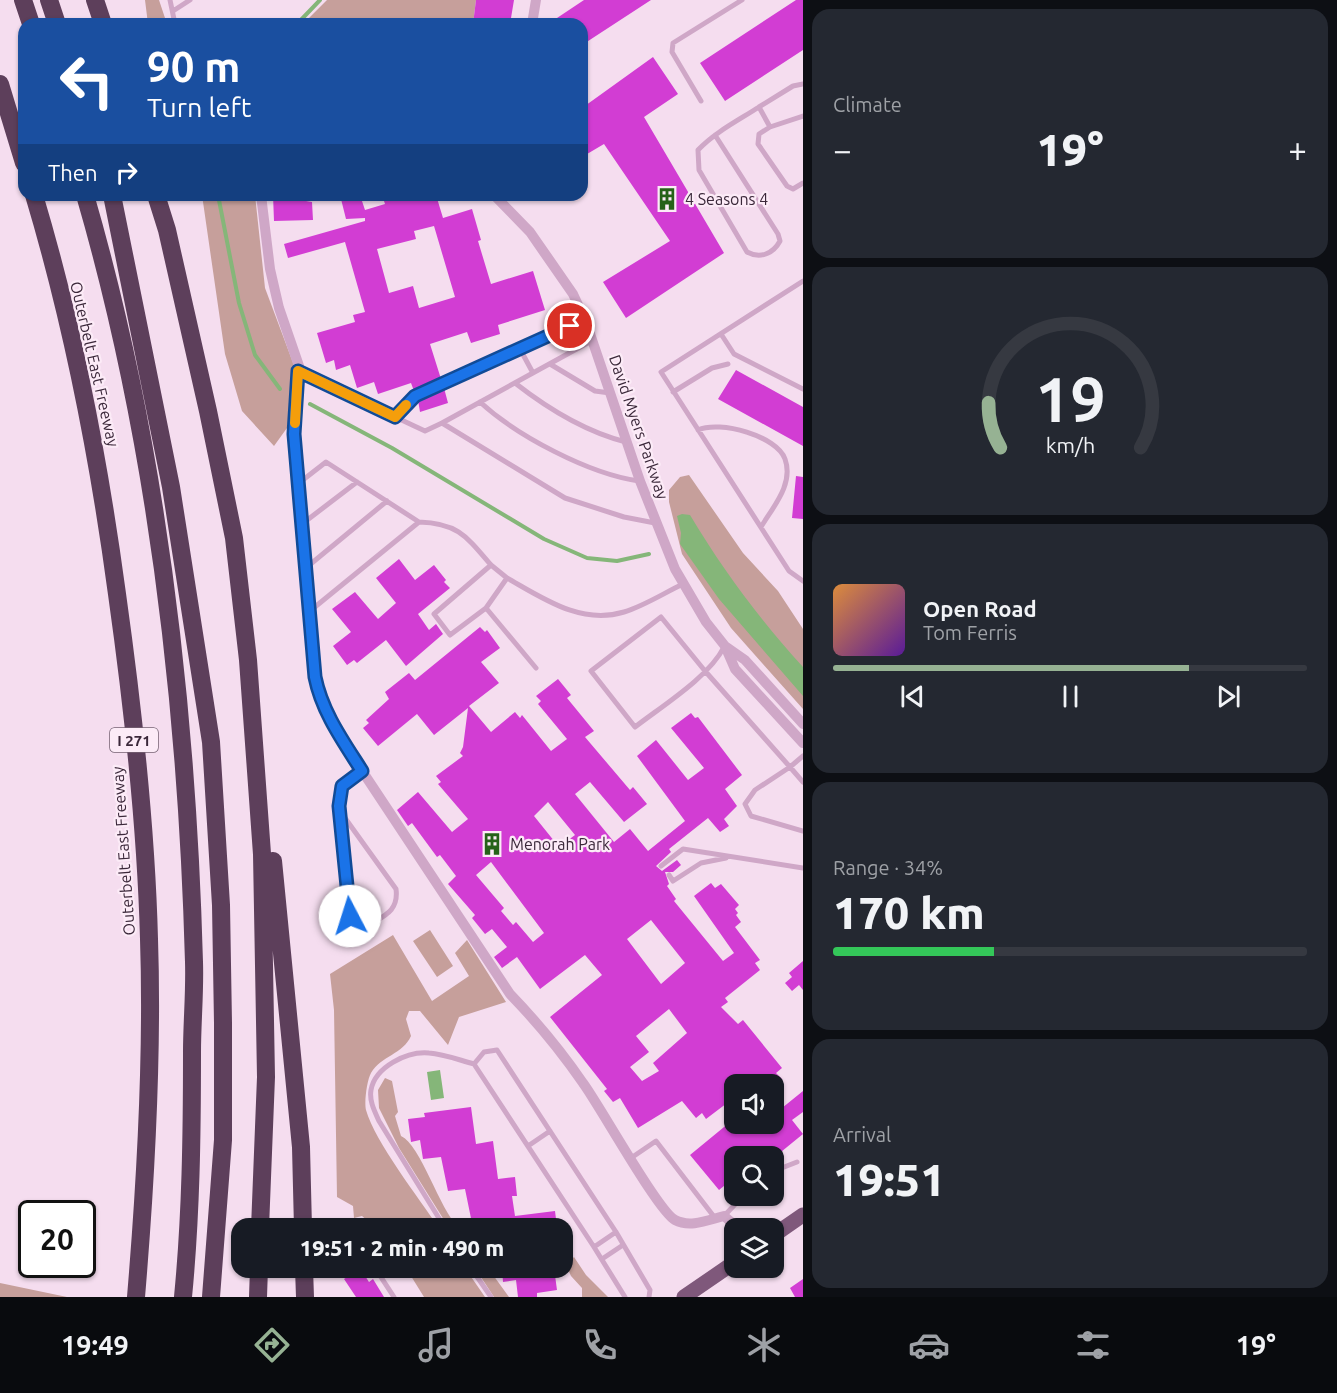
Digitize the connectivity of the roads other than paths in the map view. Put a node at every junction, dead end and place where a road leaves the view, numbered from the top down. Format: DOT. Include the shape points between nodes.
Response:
graph roads {
  1 [pos="22,0"];
  2 [pos="48,0"];
  3 [pos="95,0"];
  4 [pos="170,0"];
  5 [pos="190,0"];
  6 [pos="536,0"];
  7 [pos="742,0"];
  8 [pos="173,10"];
  9 [pos="29,18"];
  10 [pos="55,18"];
  11 [pos="101,18"];
  12 [pos="174,18"];
  13 [pos="533,18"];
  14 [pos="0,84"];
  15 [pos="803,84"];
  16 [pos="701,101"];
  17 [pos="759,107"];
  18 [pos="803,116"];
  19 [pos="770,127"];
  20 [pos="716,135"];
  21 [pos="18,143"];
  22 [pos="803,183"];
  23 [pos="36,201"];
  24 [pos="88,201"];
  25 [pos="113,201"];
  26 [pos="157,201"];
  27 [pos="262,201"];
  28 [pos="500,201"];
  29 [pos="803,281"];
  30 [pos="586,322"];
  31 [pos="721,334"];
  32 [pos="592,340"];
  33 [pos="520,349"];
  34 [pos="550,364"];
  35 [pos="728,364"];
  36 [pos="298,371"];
  37 [pos="533,373"];
  38 [pos="515,383"];
  39 [pos="803,389"];
  40 [pos="673,392"];
  41 [pos="612,394"];
  42 [pos="480,402"];
  43 [pos="395,417"];
  44 [pos="442,423"];
  45 [pos="698,430"];
  46 [pos="628,442"];
  47 [pos="640,481"];
  48 [pos="357,482"];
  49 [pos="299,483"];
  50 [pos="387,501"];
  51 [pos="419,522"];
  52 [pos="657,523"];
  53 [pos="302,524"];
  54 [pos="761,527"];
  55 [pos="491,565"];
  56 [pos="306,568"];
  57 [pos="507,578"];
  58 [pos="802,578"];
  59 [pos="683,584"];
  60 [pos="486,608"];
  61 [pos="310,612"];
  62 [pos="725,646"];
  63 [pos="248,660"];
  64 [pos="536,668"];
  65 [pos="705,671"];
  66 [pos="803,724"];
  67 [pos="803,743"];
  68 [pos="803,756"];
  69 [pos="790,767"];
  70 [pos="362,771"];
  71 [pos="803,782"];
  72 [pos="340,811"];
  73 [pos="803,831"];
  74 [pos="731,857"];
  75 [pos="661,866"];
  76 [pos="803,868"];
  77 [pos="669,875"];
  78 [pos="474,1064"];
  79 [pos="550,1131"];
  80 [pos="528,1146"];
  81 [pos="631,1158"];
  82 [pos="797,1162"];
  83 [pos="784,1167"];
  84 [pos="732,1206"];
  85 [pos="803,1215"];
  86 [pos="720,1217"];
  87 [pos="260,1218"];
  88 [pos="303,1218"];
  89 [pos="439,1218"];
  90 [pos="724,1219"];
  91 [pos="784,1228"];
  92 [pos="616,1232"];
  93 [pos="623,1245"];
  94 [pos="594,1247"];
  95 [pos="602,1259"];
  96 [pos="724,1270"];
  97 [pos="259,1278"];
  98 [pos="304,1278"];
  99 [pos="382,1278"];
  100 [pos="478,1278"];
  101 [pos="136,1297"];
  102 [pos="183,1297"];
  103 [pos="211,1297"];
  104 [pos="258,1297"];
  105 [pos="305,1297"];
  106 [pos="394,1297"];
  107 [pos="491,1297"];
  108 [pos="625,1297"];
  109 [pos="649,1297"];
  110 [pos="684,1297"];
  1 -- 9 [label="highway"];
  2 -- 10 [label="highway"];
  3 -- 11 [label="highway"];
  4 -- 8 [label="lane"];
  5 -- 8 [label="lane"];
  6 -- 13 [label="street"];
  7 -- 16 [label="lane" via="673,43 672,52"];
  8 -- 12 [label="lane"];
  14 -- 21 [label="highway"];
  15 -- 17 [label="lane"];
  17 -- 19 [label="lane"];
  17 -- 20 [label="lane"];
  18 -- 19 [label="lane"];
  19 -- 22 [label="lane" via="759,134 758,144 787,186 793,189"];
  20 -- 20 [label="lane" via="699,150 699,170 747,252 763,255 776,248 778,234"];
  23 -- 101 [label="highway, Outerbelt East Freeway / I 271" via="74,350 103,492 139,786 149,938 150,1084"];
  24 -- 102 [label="highway" via="109,277 144,461 180,726 194,965 193,1126"];
  25 -- 103 [label="highway" via="171,487 211,742 220,906 223,1140"];
  26 -- 63 [label="highway" via="234,538"];
  27 -- 36 [label="street" via="270,269"];
  28 -- 30 [label="street, David Myers Parkway" via="556,267"];
  29 -- 31 [label="lane"];
  30 -- 32 [label="street, David Myers Parkway"];
  30 -- 33 [label="lane"];
  31 -- 39 [label="lane" via="734,354"];
  31 -- 40 [label="lane" via="661,372"];
  32 -- 34 [label="lane"];
  32 -- 41 [label="street, David Myers Parkway"];
  33 -- 37 [label="lane"];
  33 -- 43 [label="lane" via="415,396"];
  34 -- 37 [label="lane"];
  34 -- 41 [label="lane" via="595,391"];
  35 -- 40 [label="lane" via="712,368"];
  36 -- 43 [label="lane"];
  36 -- 49 [label="street" via="294,434"];
  37 -- 38 [label="lane"];
  38 -- 42 [label="lane"];
  38 -- 46 [label="lane" via="586,426"];
  40 -- 45 [label="lane"];
  41 -- 46 [label="street, David Myers Parkway"];
  42 -- 44 [label="lane"];
  42 -- 47 [label="lane" via="576,463"];
  43 -- 44 [label="lane" via="425,431"];
  44 -- 52 [label="lane" via="565,498"];
  45 -- 54 [label="lane"];
  45 -- 54 [label="lane" via="724,426 743,430 779,449 785,460 784,491"];
  46 -- 47 [label="street, David Myers Parkway"];
  47 -- 52 [label="street, David Myers Parkway"];
  48 -- 49 [label="lane" via="326,462"];
  48 -- 50 [label="lane"];
  48 -- 53 [label="lane"];
  49 -- 53 [label="street"];
  50 -- 51 [label="lane"];
  50 -- 56 [label="lane"];
  51 -- 55 [label="lane" via="440,522 469,538"];
  51 -- 61 [label="lane"];
  52 -- 59 [label="street, David Myers Parkway"];
  53 -- 56 [label="street"];
  54 -- 58 [label="lane" via="789,571"];
  55 -- 57 [label="lane"];
  55 -- 60 [label="lane" via="434,614 450,635"];
  56 -- 61 [label="street"];
  57 -- 59 [label="lane" via="559,607 599,617 626,612"];
  57 -- 60 [label="lane"];
  59 -- 62 [label="street, David Myers Parkway"];
  60 -- 64 [label="lane"];
  61 -- 70 [label="street" via="319,697"];
  62 -- 65 [label="lane" via="717,661"];
  62 -- 66 [label="street, David Myers Parkway" via="745,660"];
  62 -- 67 [label="street, David Myers Parkway" via="735,669"];
  63 -- 87 [label="highway" via="262,854 266,1077"];
  63 -- 88 [label="highway" via="279,912 301,1147"];
  65 -- 65 [label="lane" via="635,728 591,671 661,617"];
  65 -- 69 [label="lane"];
  68 -- 69 [label="lane"];
  69 -- 71 [label="lane"];
  69 -- 73 [label="lane" via="755,790 746,804 751,816"];
  70 -- 72 [label="lane" via="342,786"];
  70 -- 81 [label="street" via="510,994 543,1029 583,1082"];
  72 -- 72 [label="lane" via="350,916 366,927 394,910 396,889"];
  74 -- 75 [label="lane" via="679,850"];
  74 -- 76 [label="lane"];
  74 -- 77 [label="lane" via="701,863 673,881"];
  78 -- 79 [label="lane" via="484,1052 497,1050"];
  78 -- 80 [label="lane"];
  78 -- 89 [label="lane" via="426,1052 410,1056 384,1068 371,1091 379,1121"];
  79 -- 80 [label="lane"];
  79 -- 92 [label="lane"];
  80 -- 94 [label="lane"];
  81 -- 86 [label="street" via="673,1219 688,1224"];
  81 -- 86 [label="lane" via="656,1142"];
  82 -- 83 [label="lane"];
  84 -- 86 [label="lane"];
  85 -- 91 [label="main road"];
  86 -- 90 [label="street"];
  92 -- 93 [label="lane"];
  92 -- 94 [label="lane"];
  93 -- 95 [label="lane"];
  93 -- 109 [label="lane" via="650,1290"];
  94 -- 95 [label="lane"];
  95 -- 108 [label="lane"];
  96 -- 110 [label="main road"];
  97 -- 104 [label="highway"];
  98 -- 105 [label="highway"];
  99 -- 106 [label="lane"];
  100 -- 107 [label="lane"];
}
